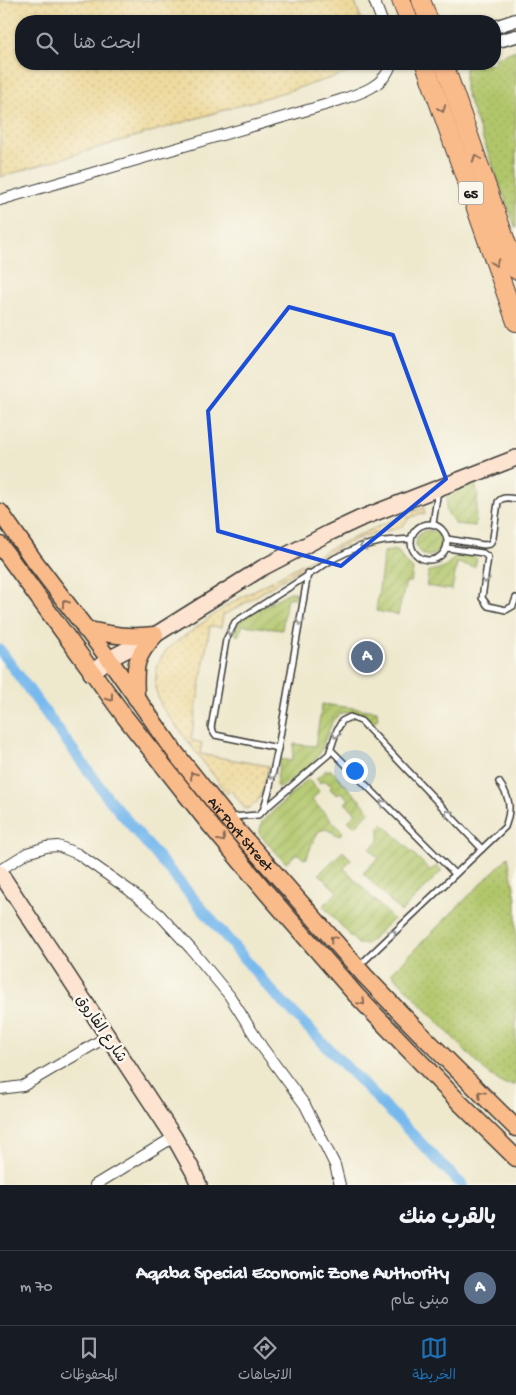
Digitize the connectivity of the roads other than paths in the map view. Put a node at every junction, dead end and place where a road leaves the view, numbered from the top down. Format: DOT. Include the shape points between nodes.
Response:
graph roads {
  1 [pos="374,0"];
  2 [pos="402,0"];
  3 [pos="421,0"];
  4 [pos="380,15"];
  5 [pos="407,15"];
  6 [pos="427,15"];
  7 [pos="516,20"];
  8 [pos="501,25"];
  9 [pos="516,36"];
  10 [pos="501,40"];
  11 [pos="389,70"];
  12 [pos="428,70"];
  13 [pos="449,70"];
  14 [pos="460,136"];
  15 [pos="0,200"];
  16 [pos="516,270"];
  17 [pos="516,322"];
  18 [pos="516,458"];
  19 [pos="438,490"];
  20 [pos="516,498"];
  21 [pos="0,512"];
  22 [pos="433,524"];
  23 [pos="411,538"];
  24 [pos="447,538"];
  25 [pos="0,545"];
  26 [pos="447,548"];
  27 [pos="308,574"];
  28 [pos="516,598"];
  29 [pos="85,630"];
  30 [pos="155,635"];
  31 [pos="109,660"];
  32 [pos="91,673"];
  33 [pos="136,698"];
  34 [pos="278,748"];
  35 [pos="331,750"];
  36 [pos="499,782"];
  37 [pos="263,810"];
  38 [pos="226,816"];
  39 [pos="482,849"];
  40 [pos="0,872"];
  41 [pos="455,874"];
  42 [pos="358,967"];
  43 [pos="108,1036"];
  44 [pos="0,1090"];
  45 [pos="516,1128"];
  46 [pos="174,1138"];
  47 [pos="516,1158"];
  48 [pos="95,1185"];
  49 [pos="199,1185"];
  50 [pos="340,1185"];
  1 -- 4 [label="street"];
  2 -- 5 [label="highway"];
  3 -- 6 [label="highway"];
  7 -- 8 [label="street"];
  9 -- 10 [label="street"];
  11 -- 15 [label="street" via="376,84 337,101"];
  12 -- 14 [label="highway, 65, one-way"];
  13 -- 14 [label="highway, 65"];
  16 -- 14 [label="highway, 65, one-way"];
  14 -- 17 [label="highway, 65, one-way"];
  18 -- 19 [label="main road"];
  19 -- 22 [label="lane"];
  19 -- 30 [label="main road" via="359,519 320,538 262,568"];
  20 -- 24 [label="lane" via="506,497 498,502 490,544 484,546"];
  29 -- 21 [label="main road, Air Port Street, one-way"];
  22 -- 23 [label="lane" via="416,529"];
  22 -- 24 [label="lane" via="444,530"];
  23 -- 26 [label="lane" via="413,552 422,559 434,560"];
  23 -- 27 [label="lane, one-way" via="358,547"];
  24 -- 26 [label="lane"];
  25 -- 32 [label="main road, Air Port Street"];
  26 -- 28 [label="lane, one-way" via="483,553 488,557 482,598 488,606 506,610 513,606"];
  27 -- 34 [label="lane, one-way"];
  27 -- 34 [label="lane, one-way" via="235,622 226,640 212,717 211,728 215,735"];
  29 -- 30 [label="main road" via="121,637"];
  29 -- 31 [label="main road, Air Port Street"];
  30 -- 31 [label="main road"];
  30 -- 33 [label="main road" via="137,658"];
  31 -- 32 [label="main road"];
  31 -- 33 [label="main road, Air Port Street"];
  32 -- 47 [label="main road, Air Port Street, one-way" via="211,826 356,995"];
  38 -- 33 [label="main road, Air Port Street, one-way"];
  34 -- 37 [label="lane, one-way"];
  35 -- 37 [label="lane"];
  39 -- 35 [label="lane, one-way" via="361,721 350,717 342,721"];
  41 -- 35 [label="lane, one-way"];
  36 -- 39 [label="lane" via="507,794 510,813 505,827"];
  37 -- 38 [label="lane" via="258,815"];
  42 -- 38 [label="main road, Air Port Street, one-way"];
  39 -- 41 [label="lane"];
  40 -- 43 [label="main road, شارع الفاروق"];
  40 -- 50 [label="street" via="26,853 58,846 78,854 160,915 229,995 305,1105 335,1165"];
  42 -- 41 [label="lane, one-way"];
  45 -- 42 [label="main road, Air Port Street, one-way"];
  43 -- 44 [label="street" via="23,1086"];
  43 -- 46 [label="main road, شارع الفاروق"];
  46 -- 48 [label="street"];
  46 -- 49 [label="main road, شارع الفاروق"];
}
